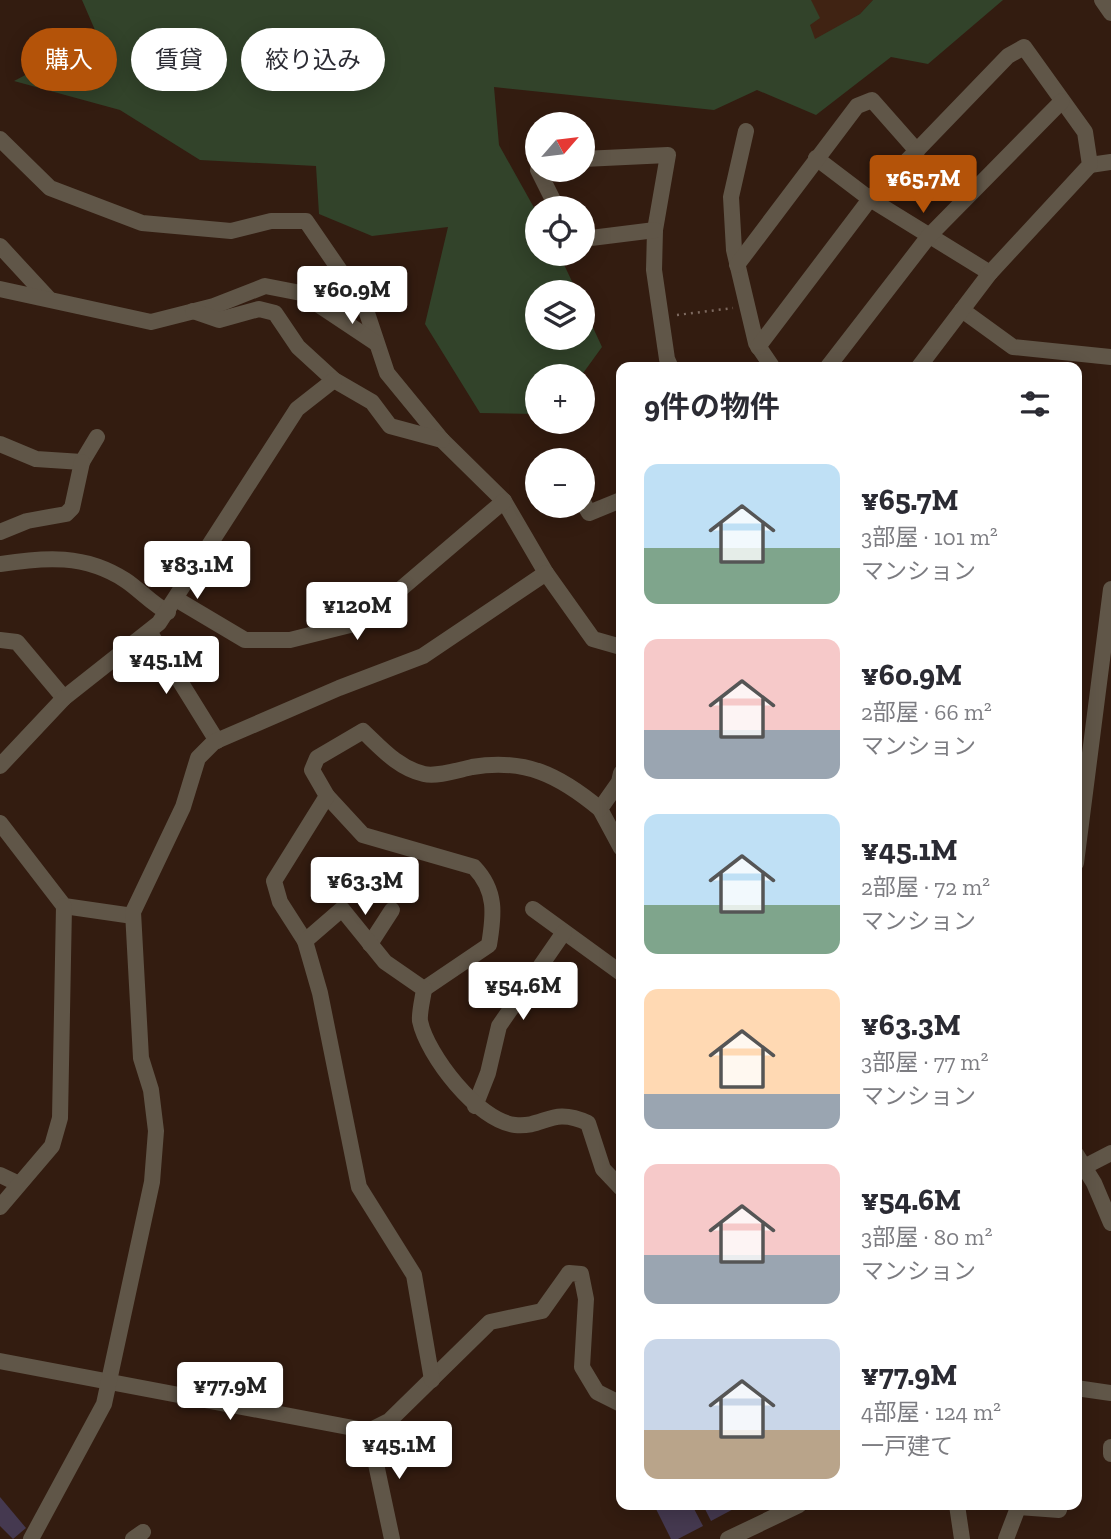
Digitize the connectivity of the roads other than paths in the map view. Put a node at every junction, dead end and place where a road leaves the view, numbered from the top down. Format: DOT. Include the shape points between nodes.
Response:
graph roads {
  1 [pos="1102,0"];
  2 [pos="1111,13"];
  3 [pos="1062,101"];
  4 [pos="746,131"];
  5 [pos="0,139"];
  6 [pos="917,151"];
  7 [pos="595,158"];
  8 [pos="816,158"];
  9 [pos="1111,162"];
  10 [pos="1090,165"];
  11 [pos="870,199"];
  12 [pos="655,230"];
  13 [pos="929,236"];
  14 [pos="595,238"];
  15 [pos="0,246"];
  16 [pos="737,265"];
  17 [pos="990,274"];
  18 [pos="0,289"];
  19 [pos="49,299"];
  20 [pos="962,310"];
  21 [pos="193,311"];
  22 [pos="376,343"];
  23 [pos="758,347"];
  24 [pos="1111,357"];
  25 [pos="668,362"];
  26 [pos="769,362"];
  27 [pos="832,362"];
  28 [pos="923,362"];
  29 [pos="334,380"];
  30 [pos="97,437"];
  31 [pos="442,440"];
  32 [pos="0,444"];
  33 [pos="82,463"];
  34 [pos="504,501"];
  35 [pos="616,502"];
  36 [pos="595,511"];
  37 [pos="0,532"];
  38 [pos="0,564"];
  39 [pos="546,573"];
  40 [pos="1111,589"];
  41 [pos="172,605"];
  42 [pos="150,632"];
  43 [pos="0,640"];
  44 [pos="616,646"];
  45 [pos="64,698"];
  46 [pos="217,741"];
  47 [pos="0,766"];
  48 [pos="616,786"];
  49 [pos="327,796"];
  50 [pos="600,809"];
  51 [pos="1082,816"];
  52 [pos="0,823"];
  53 [pos="616,839"];
  54 [pos="64,906"];
  55 [pos="533,909"];
  56 [pos="391,910"];
  57 [pos="133,916"];
  58 [pos="564,932"];
  59 [pos="306,941"];
  60 [pos="370,944"];
  61 [pos="616,969"];
  62 [pos="424,989"];
  63 [pos="475,1106"];
  64 [pos="1111,1153"];
  65 [pos="1082,1160"];
  66 [pos="1082,1165"];
  67 [pos="0,1175"];
  68 [pos="616,1183"];
  69 [pos="19,1184"];
  70 [pos="0,1207"];
  71 [pos="1111,1223"];
  72 [pos="0,1361"];
  73 [pos="109,1380"];
  74 [pos="432,1380"];
  75 [pos="1082,1389"];
  76 [pos="1111,1393"];
  77 [pos="616,1402"];
  78 [pos="369,1431"];
  79 [pos="1111,1447"];
  80 [pos="1111,1454"];
  81 [pos="789,1510"];
  82 [pos="958,1510"];
  83 [pos="1017,1510"];
  84 [pos="31,1539"];
  85 [pos="392,1539"];
  86 [pos="728,1539"];
  87 [pos="961,1539"];
  88 [pos="1006,1539"];
  1 -- 2 [label="street"];
  3 -- 6 [label="street" via="1024,47 1008,56"];
  3 -- 10 [label="street" via="1085,132"];
  3 -- 13 [label="street"];
  4 -- 16 [label="street" via="731,197"];
  5 -- 22 [label="street" via="50,188 142,223 231,230 271,221 306,221 365,307"];
  6 -- 8 [label="street" via="872,100 857,106"];
  6 -- 11 [label="street"];
  7 -- 12 [label="street" via="668,155"];
  8 -- 11 [label="street"];
  8 -- 16 [label="street"];
  9 -- 10 [label="street"];
  10 -- 17 [label="street"];
  11 -- 13 [label="street"];
  11 -- 23 [label="street"];
  12 -- 14 [label="street"];
  12 -- 25 [label="street" via="654,270"];
  13 -- 17 [label="street"];
  13 -- 27 [label="street"];
  15 -- 19 [label="street"];
  16 -- 23 [label="street"];
  17 -- 20 [label="street"];
  18 -- 19 [label="street"];
  19 -- 21 [label="street" via="151,322"];
  20 -- 24 [label="street" via="1013,347"];
  20 -- 28 [label="street"];
  21 -- 22 [label="street" via="265,286 301,293"];
  21 -- 29 [label="street" via="219,320 259,309 275,313 298,348"];
  22 -- 31 [label="street" via="387,373"];
  23 -- 26 [label="street"];
  29 -- 31 [label="street" via="372,402 390,426"];
  29 -- 41 [label="street" via="297,409"];
  30 -- 33 [label="street"];
  31 -- 34 [label="street"];
  32 -- 33 [label="street" via="36,459"];
  33 -- 37 [label="street" via="72,508 66,514 27,521"];
  34 -- 39 [label="street"];
  34 -- 41 [label="street" via="362,622 290,640 245,640"];
  35 -- 36 [label="street"];
  38 -- 41 [label="street" via="54,557 98,565"];
  39 -- 44 [label="street" via="593,639"];
  39 -- 46 [label="street" via="423,656"];
  40 -- 51 [label="street"];
  41 -- 42 [label="street"];
  42 -- 45 [label="street"];
  42 -- 46 [label="street"];
  43 -- 45 [label="street" via="17,642"];
  45 -- 47 [label="street"];
  46 -- 57 [label="street" via="198,758 183,807"];
  48 -- 50 [label="street"];
  49 -- 50 [label="street" via="312,770 317,758 363,731 399,765 426,775 502,762 570,784"];
  49 -- 59 [label="street" via="274,881 280,902"];
  49 -- 62 [label="street" via="363,835 474,867 486,880 495,911 489,945"];
  50 -- 53 [label="street"];
  52 -- 54 [label="street"];
  54 -- 57 [label="street"];
  54 -- 69 [label="street" via="60,1118 52,1146"];
  55 -- 58 [label="street"];
  56 -- 60 [label="street"];
  57 -- 73 [label="street" via="141,1058 156,1131 152,1182"];
  58 -- 61 [label="street"];
  58 -- 63 [label="street" via="499,1026"];
  59 -- 60 [label="street" via="342,909"];
  59 -- 74 [label="street" via="359,1187 414,1275"];
  60 -- 62 [label="street" via="385,962"];
  62 -- 63 [label="street" via="420,1019 435,1055"];
  63 -- 68 [label="street" via="514,1125 569,1114 587,1123 603,1169"];
  64 -- 65 [label="street"];
  66 -- 71 [label="street"];
  67 -- 69 [label="street"];
  69 -- 70 [label="street"];
  72 -- 73 [label="street"];
  73 -- 78 [label="street"];
  73 -- 84 [label="street" via="104,1404"];
  74 -- 77 [label="street" via="490,1322 542,1311 569,1273 581,1274 586,1299 582,1367 597,1392"];
  74 -- 78 [label="street" via="389,1421"];
  75 -- 76 [label="street"];
  78 -- 85 [label="street"];
  79 -- 80 [label="street"];
  81 -- 86 [label="street"];
  82 -- 87 [label="street"];
  83 -- 88 [label="street"];
}
